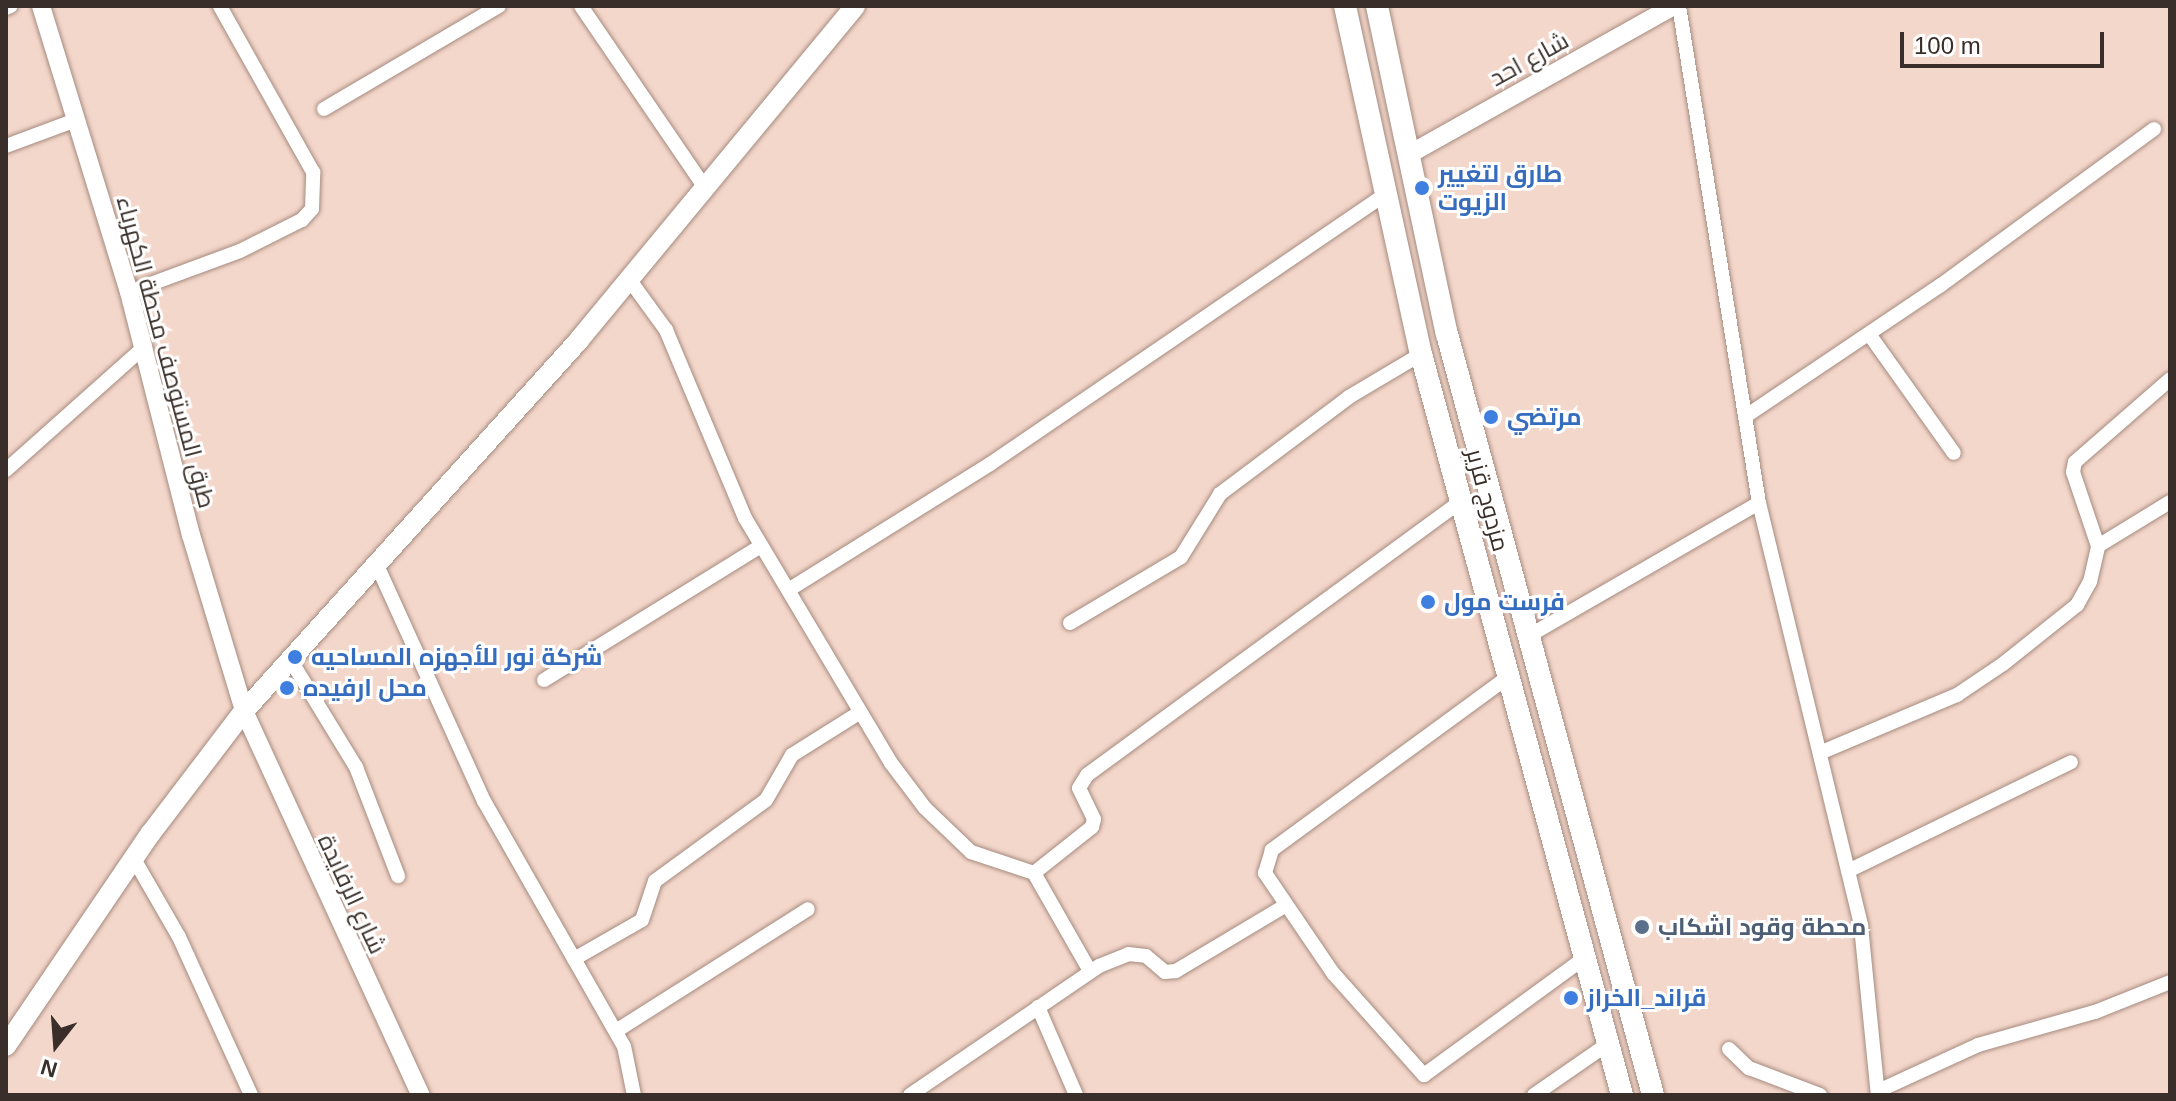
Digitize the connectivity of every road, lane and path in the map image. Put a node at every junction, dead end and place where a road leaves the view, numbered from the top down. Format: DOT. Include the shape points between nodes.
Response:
graph roads {
  1 [pos="41,6"];
  2 [pos="220,6"];
  3 [pos="499,6"];
  4 [pos="581,6"];
  5 [pos="855,6"];
  6 [pos="1345,6"];
  7 [pos="1377,6"];
  8 [pos="1676,6"];
  9 [pos="324,109"];
  10 [pos="76,120"];
  11 [pos="2154,129"];
  12 [pos="6,146"];
  13 [pos="1408,155"];
  14 [pos="705,188"];
  15 [pos="1384,195"];
  16 [pos="1423,231"];
  17 [pos="1394,238"];
  18 [pos="629,279"];
  19 [pos="129,292"];
  20 [pos="1869,334"];
  21 [pos="145,346"];
  22 [pos="1421,354"];
  23 [pos="2170,379"];
  24 [pos="1746,416"];
  25 [pos="1954,453"];
  26 [pos="6,470"];
  27 [pos="1461,501"];
  28 [pos="2170,502"];
  29 [pos="1759,503"];
  30 [pos="761,546"];
  31 [pos="2098,546"];
  32 [pos="376,563"];
  33 [pos="790,589"];
  34 [pos="1070,623"];
  35 [pos="1532,634"];
  36 [pos="290,659"];
  37 [pos="1508,677"];
  38 [pos="544,680"];
  39 [pos="244,711"];
  40 [pos="859,713"];
  41 [pos="1822,752"];
  42 [pos="2071,762"];
  43 [pos="134,859"];
  44 [pos="1848,871"];
  45 [pos="1034,873"];
  46 [pos="398,876"];
  47 [pos="1283,907"];
  48 [pos="808,909"];
  49 [pos="1586,957"];
  50 [pos="574,959"];
  51 [pos="1090,971"];
  52 [pos="2170,982"];
  53 [pos="1038,1007"];
  54 [pos="616,1031"];
  55 [pos="1609,1043"];
  56 [pos="6,1046"];
  57 [pos="1729,1049"];
  58 [pos="1878,1093"];
  59 [pos="251,1095"];
  60 [pos="421,1095"];
  61 [pos="634,1095"];
  62 [pos="910,1095"];
  63 [pos="1076,1095"];
  64 [pos="1534,1095"];
  65 [pos="1622,1095"];
  66 [pos="1653,1095"];
  67 [pos="1820,1095"];
  1 -- 10 [label="street, طرق المستوصف محطة الكهرباء"];
  2 -- 19 [label="street" via="313,172 312,209 302,220 240,251"];
  3 -- 9 [label="street"];
  4 -- 14 [label="street"];
  5 -- 14 [label="main road"];
  6 -- 15 [label="main road, مزدوج قزير"];
  7 -- 13 [label="main road, مزدوج قزير"];
  8 -- 13 [label="street, شارع احد"];
  8 -- 24 [label="street"];
  10 -- 12 [label="street"];
  10 -- 19 [label="street, طرق المستوصف محطة الكهرباء"];
  11 -- 20 [label="street"];
  13 -- 16 [label="main road, مزدوج قزير"];
  14 -- 18 [label="main road"];
  15 -- 17 [label="main road, مزدوج قزير"];
  15 -- 33 [label="street" via="978,472"];
  16 -- 17 [label="main road"];
  16 -- 35 [label="main road, مزدوج قزير"];
  17 -- 22 [label="main road, مزدوج قزير"];
  18 -- 30 [label="street" via="666,330 714,454"];
  18 -- 32 [label="main road"];
  19 -- 21 [label="street, طرق المستوصف محطة الكهرباء"];
  20 -- 24 [label="street"];
  20 -- 25 [label="street"];
  21 -- 26 [label="street"];
  21 -- 39 [label="street, طرق المستوصف محطة الكهرباء" via="191,535"];
  22 -- 27 [label="main road, مزدوج قزير"];
  22 -- 34 [label="street" via="1349,397 1220,494 1181,557"];
  23 -- 31 [label="street" via="2075,462"];
  24 -- 29 [label="street"];
  27 -- 37 [label="main road, مزدوج قزير"];
  27 -- 45 [label="street" via="1087,775 1079,788 1094,819 1092,827"];
  28 -- 31 [label="street"];
  29 -- 35 [label="street"];
  29 -- 41 [label="street"];
  30 -- 33 [label="street"];
  30 -- 38 [label="street"];
  31 -- 41 [label="street" via="2090,582 2077,605 2003,664 1944,702"];
  32 -- 36 [label="main road"];
  32 -- 50 [label="street" via="484,801"];
  33 -- 40 [label="street"];
  35 -- 66 [label="main road, مزدوج قزير"];
  36 -- 39 [label="main road"];
  36 -- 46 [label="street" via="356,767"];
  37 -- 47 [label="street" via="1272,850 1265,873"];
  37 -- 49 [label="main road, مزدوج قزير"];
  39 -- 43 [label="main road"];
  39 -- 60 [label="street, شارع الرفايدة"];
  40 -- 45 [label="street" via="925,808 952,836 990,861"];
  40 -- 50 [label="street" via="792,755 766,800 655,881 642,920"];
  41 -- 44 [label="street"];
  42 -- 44 [label="street"];
  43 -- 56 [label="main road"];
  43 -- 59 [label="street" via="184,948"];
  44 -- 58 [label="street" via="1864,952"];
  45 -- 51 [label="street"];
  47 -- 49 [label="street" via="1424,1075"];
  47 -- 51 [label="street" via="1176,971 1165,972 1146,956 1128,954"];
  48 -- 54 [label="street"];
  49 -- 55 [label="main road, مزدوج قزير"];
  50 -- 54 [label="street"];
  51 -- 53 [label="street"];
  52 -- 58 [label="street" via="2095,1012 1978,1045"];
  53 -- 62 [label="street"];
  53 -- 63 [label="street"];
  54 -- 61 [label="street" via="632,1068"];
  55 -- 64 [label="street"];
  55 -- 65 [label="main road, مزدوج قزير"];
  57 -- 67 [label="street" via="1749,1068"];
}
